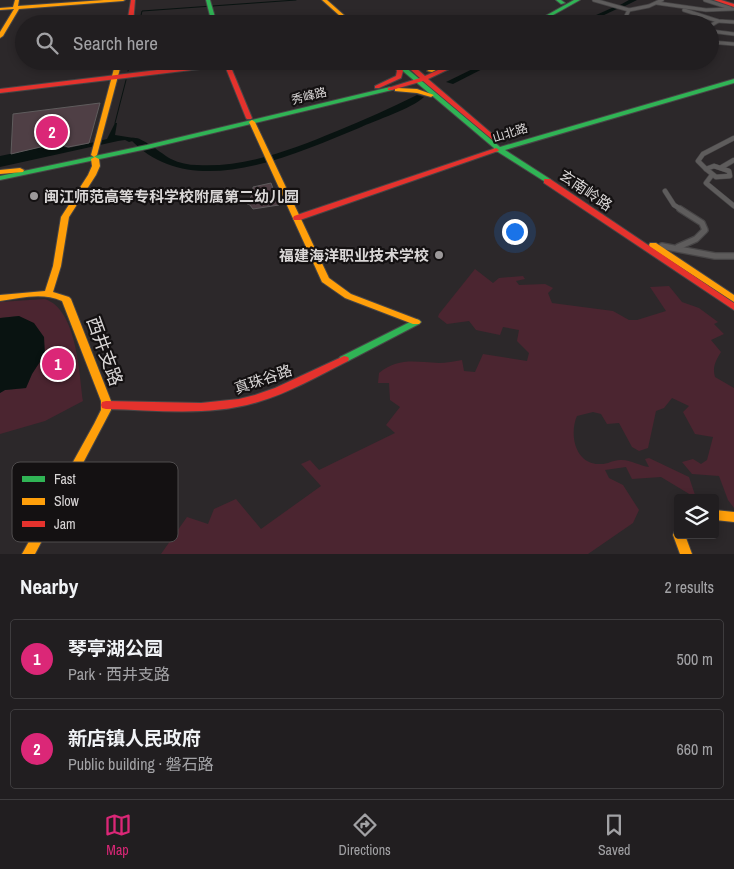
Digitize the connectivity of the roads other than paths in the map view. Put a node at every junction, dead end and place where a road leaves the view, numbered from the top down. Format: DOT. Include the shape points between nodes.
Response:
graph roads {
  1 [pos="104,0"];
  2 [pos="122,0"];
  3 [pos="133,0"];
  4 [pos="324,0"];
  5 [pos="332,0"];
  6 [pos="578,0"];
  7 [pos="594,0"];
  8 [pos="601,0"];
  9 [pos="662,0"];
  10 [pos="705,0"];
  11 [pos="716,0"];
  12 [pos="721,0"];
  13 [pos="563,1"];
  14 [pos="657,3"];
  15 [pos="16,5"];
  16 [pos="675,6"];
  17 [pos="734,7"];
  18 [pos="0,9"];
  19 [pos="630,9"];
  20 [pos="131,15"];
  21 [pos="342,15"];
  22 [pos="350,15"];
  23 [pos="539,15"];
  24 [pos="550,15"];
  25 [pos="627,15"];
  26 [pos="701,15"];
  27 [pos="719,21"];
  28 [pos="734,22"];
  29 [pos="719,32"];
  30 [pos="734,34"];
  31 [pos="0,36"];
  32 [pos="719,43"];
  33 [pos="734,44"];
  34 [pos="117,70"];
  35 [pos="170,70"];
  36 [pos="229,70"];
  37 [pos="400,70"];
  38 [pos="409,70"];
  39 [pos="434,70"];
  40 [pos="445,71"];
  41 [pos="115,77"];
  42 [pos="419,79"];
  43 [pos="734,82"];
  44 [pos="0,90"];
  45 [pos="433,90"];
  46 [pos="371,92"];
  47 [pos="251,120"];
  48 [pos="734,138"];
  49 [pos="504,149"];
  50 [pos="96,150"];
  51 [pos="734,160"];
  52 [pos="722,167"];
  53 [pos="706,169"];
  54 [pos="1,176"];
  55 [pos="712,176"];
  56 [pos="725,178"];
  57 [pos="734,182"];
  58 [pos="665,190"];
  59 [pos="734,206"];
  60 [pos="298,220"];
  61 [pos="662,246"];
  62 [pos="678,247"];
  63 [pos="734,256"];
  64 [pos="48,294"];
  65 [pos="0,298"];
  66 [pos="734,299"];
  67 [pos="734,307"];
  68 [pos="106,405"];
  69 [pos="79,462"];
  70 [pos="719,515"];
  71 [pos="734,517"];
  72 [pos="680,539"];
  73 [pos="35,542"];
  74 [pos="28,554"];
  75 [pos="686,554"];
  1 -- 15 [label="main road"];
  2 -- 15 [label="main road"];
  3 -- 20 [label="main road"];
  4 -- 21 [label="main road"];
  5 -- 22 [label="main road"];
  6 -- 24 [label="main road"];
  7 -- 19 [label="street"];
  8 -- 19 [label="street"];
  9 -- 14 [label="street"];
  10 -- 17 [label="street"];
  11 -- 17 [label="main road"];
  12 -- 17 [label="main road"];
  13 -- 23 [label="main road"];
  14 -- 16 [label="street"];
  14 -- 19 [label="street"];
  15 -- 18 [label="main road"];
  15 -- 31 [label="main road"];
  16 -- 17 [label="street" via="706,10"];
  16 -- 26 [label="street"];
  19 -- 25 [label="street"];
  27 -- 28 [label="street"];
  29 -- 30 [label="street"];
  32 -- 33 [label="street"];
  34 -- 41 [label="main road"];
  35 -- 41 [label="main road"];
  36 -- 47 [label="main road"];
  37 -- 46 [label="main road" via="397,78"];
  38 -- 42 [label="main road, 玄南岭路"];
  39 -- 42 [label="main road, 秀峰路"];
  40 -- 42 [label="main road, 秀峰路"];
  40 -- 45 [label="main road"];
  41 -- 44 [label="main road"];
  41 -- 50 [label="main road"];
  42 -- 45 [label="main road, 玄南岭路"];
  42 -- 46 [label="main road, 秀峰路"];
  43 -- 49 [label="main road, 山北路"];
  45 -- 46 [label="main road"];
  45 -- 49 [label="main road, 玄南岭路"];
  46 -- 47 [label="main road, 秀峰路"];
  47 -- 50 [label="main road, 秀峰路" via="136,148"];
  47 -- 60 [label="main road"];
  48 -- 53 [label="street" via="703,154 698,163"];
  49 -- 60 [label="main road, 山北路"];
  49 -- 66 [label="main road, 玄南岭路"];
  49 -- 67 [label="main road, 玄南岭路"];
  50 -- 54 [label="main road"];
  50 -- 54 [label="main road"];
  50 -- 64 [label="main road" via="96,166 65,217"];
  51 -- 52 [label="street"];
  52 -- 53 [label="street"];
  52 -- 56 [label="street" via="731,173"];
  53 -- 55 [label="street"];
  55 -- 56 [label="street"];
  55 -- 59 [label="street" via="706,183"];
  56 -- 57 [label="street"];
  58 -- 62 [label="street" via="674,204 702,223 704,230 702,236"];
  60 -- 68 [label="main road, 真珠谷路" via="321,273 330,284 348,296 416,322 304,379 256,399 215,405"];
  61 -- 62 [label="street"];
  62 -- 63 [label="street" via="705,256"];
  64 -- 65 [label="main road, 西井支路"];
  64 -- 68 [label="main road, 西井支路" via="64,297 70,305"];
  68 -- 69 [label="main road, 西井支路"];
  70 -- 71 [label="main road"];
  72 -- 75 [label="main road"];
  73 -- 74 [label="main road, 西井支路"];
}
